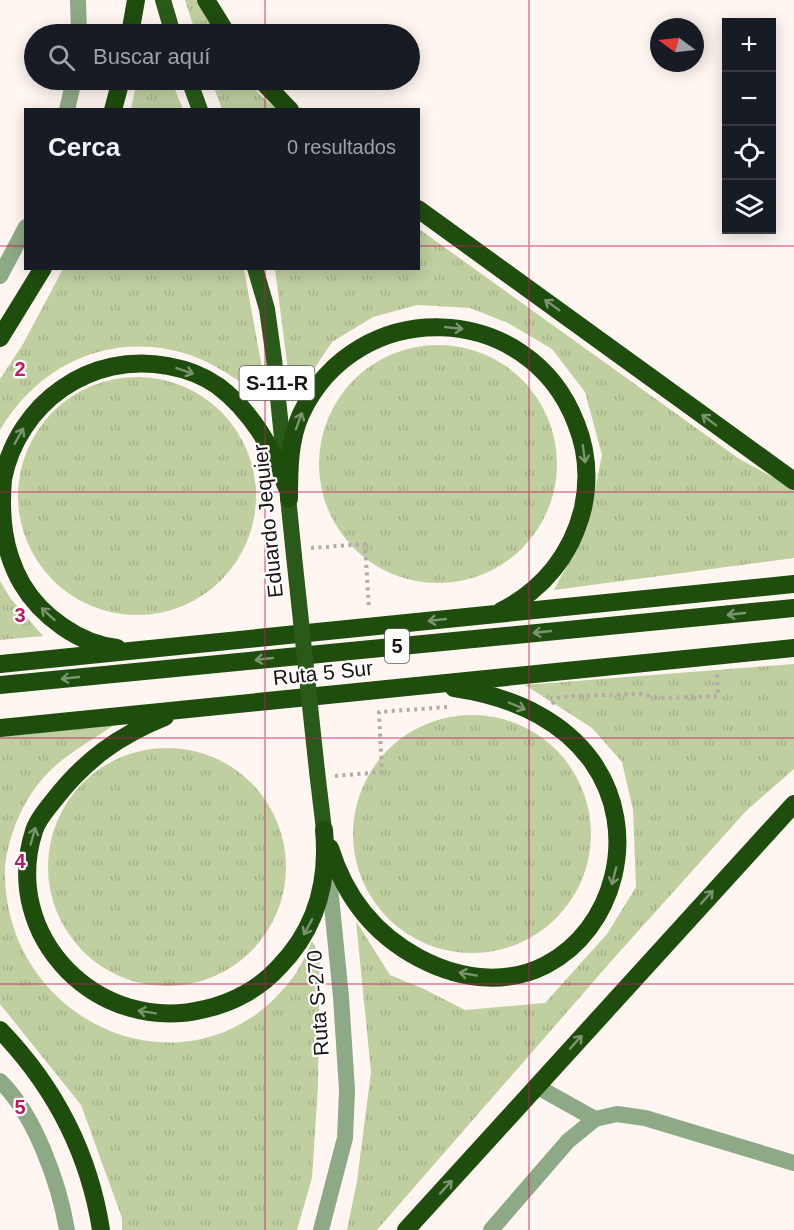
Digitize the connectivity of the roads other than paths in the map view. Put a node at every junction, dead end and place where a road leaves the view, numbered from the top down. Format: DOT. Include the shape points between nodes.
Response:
graph roads {
  1 [pos="78,0"];
  2 [pos="136,0"];
  3 [pos="164,0"];
  4 [pos="206,0"];
  5 [pos="79,24"];
  6 [pos="132,24"];
  7 [pos="170,24"];
  8 [pos="221,24"];
  9 [pos="72,90"];
  10 [pos="118,90"];
  11 [pos="193,90"];
  12 [pos="271,90"];
  13 [pos="67,108"];
  14 [pos="113,108"];
  15 [pos="199,108"];
  16 [pos="288,108"];
  17 [pos="420,210"];
  18 [pos="24,231"];
  19 [pos="42,270"];
  20 [pos="256,270"];
  21 [pos="0,276"];
  22 [pos="0,338"];
  23 [pos="794,481"];
  24 [pos="290,499"];
  25 [pos="794,584"];
  26 [pos="794,608"];
  27 [pos="495,614"];
  28 [pos="794,648"];
  29 [pos="139,651"];
  30 [pos="0,664"];
  31 [pos="0,685"];
  32 [pos="419,686"];
  33 [pos="185,709"];
  34 [pos="0,728"];
  35 [pos="317,771"];
  36 [pos="794,804"];
  37 [pos="324,830"];
  38 [pos="0,1030"];
  39 [pos="0,1082"];
  40 [pos="536,1086"];
  41 [pos="595,1119"];
  42 [pos="794,1162"];
  43 [pos="67,1230"];
  44 [pos="101,1230"];
  45 [pos="321,1230"];
  46 [pos="406,1230"];
  47 [pos="491,1230"];
  1 -- 5 [label="street"];
  2 -- 6 [label="highway"];
  3 -- 7 [label="highway"];
  4 -- 8 [label="highway"];
  9 -- 13 [label="street"];
  10 -- 14 [label="highway"];
  11 -- 15 [label="highway"];
  12 -- 16 [label="highway"];
  23 -- 17 [label="highway, one-way"];
  18 -- 21 [label="street"];
  19 -- 22 [label="highway"];
  20 -- 24 [label="highway, Eduardo Jequier / S-11-R" via="267,309"];
  24 -- 27 [label="highway, one-way" via="291,457 300,416 323,380 355,351 393,333 435,326 477,332 516,349 549,377 573,413 585,455 585,499 572,540 548,577"];
  29 -- 24 [label="highway, one-way" via="112,648 72,632 39,606 14,570 2,531 1,490 21,433 45,402 77,378 116,365 179,368 217,386 254,424 273,453"];
  24 -- 35 [label="highway, Eduardo Jequier / S-11-R, bridge"];
  25 -- 27 [label="highway"];
  26 -- 31 [label="highway, Ruta 5 Sur / 5, one-way"];
  27 -- 29 [label="highway, one-way"];
  28 -- 32 [label="highway, Ruta 5 Sur / 5"];
  29 -- 30 [label="highway"];
  32 -- 33 [label="highway, Ruta 5 Sur / 5"];
  32 -- 37 [label="highway, one-way" via="466,690 515,704 557,726 587,753 608,788 619,848 610,890 595,919 558,957 519,976 495,977 449,970 406,950 372,924 337,871"];
  33 -- 34 [label="highway, Ruta 5 Sur / 5"];
  37 -- 33 [label="highway, one-way" via="325,875 313,918 290,956 257,987 217,1006 162,1014 131,1010 94,993 77,980 50,949 34,911 28,870 34,829 63,788 99,753 121,737"];
  35 -- 37 [label="highway, Ruta S-270"];
  40 -- 36 [label="highway, one-way"];
  37 -- 45 [label="street, Ruta S-270" via="347,1090 345,1138"];
  38 -- 44 [label="highway" via="43,1082 73,1133 85,1162"];
  39 -- 43 [label="street" via="21,1109 48,1161"];
  40 -- 41 [label="street"];
  46 -- 40 [label="highway, one-way"];
  41 -- 42 [label="street" via="617,1114 645,1118"];
  41 -- 47 [label="street" via="568,1141"];
}
